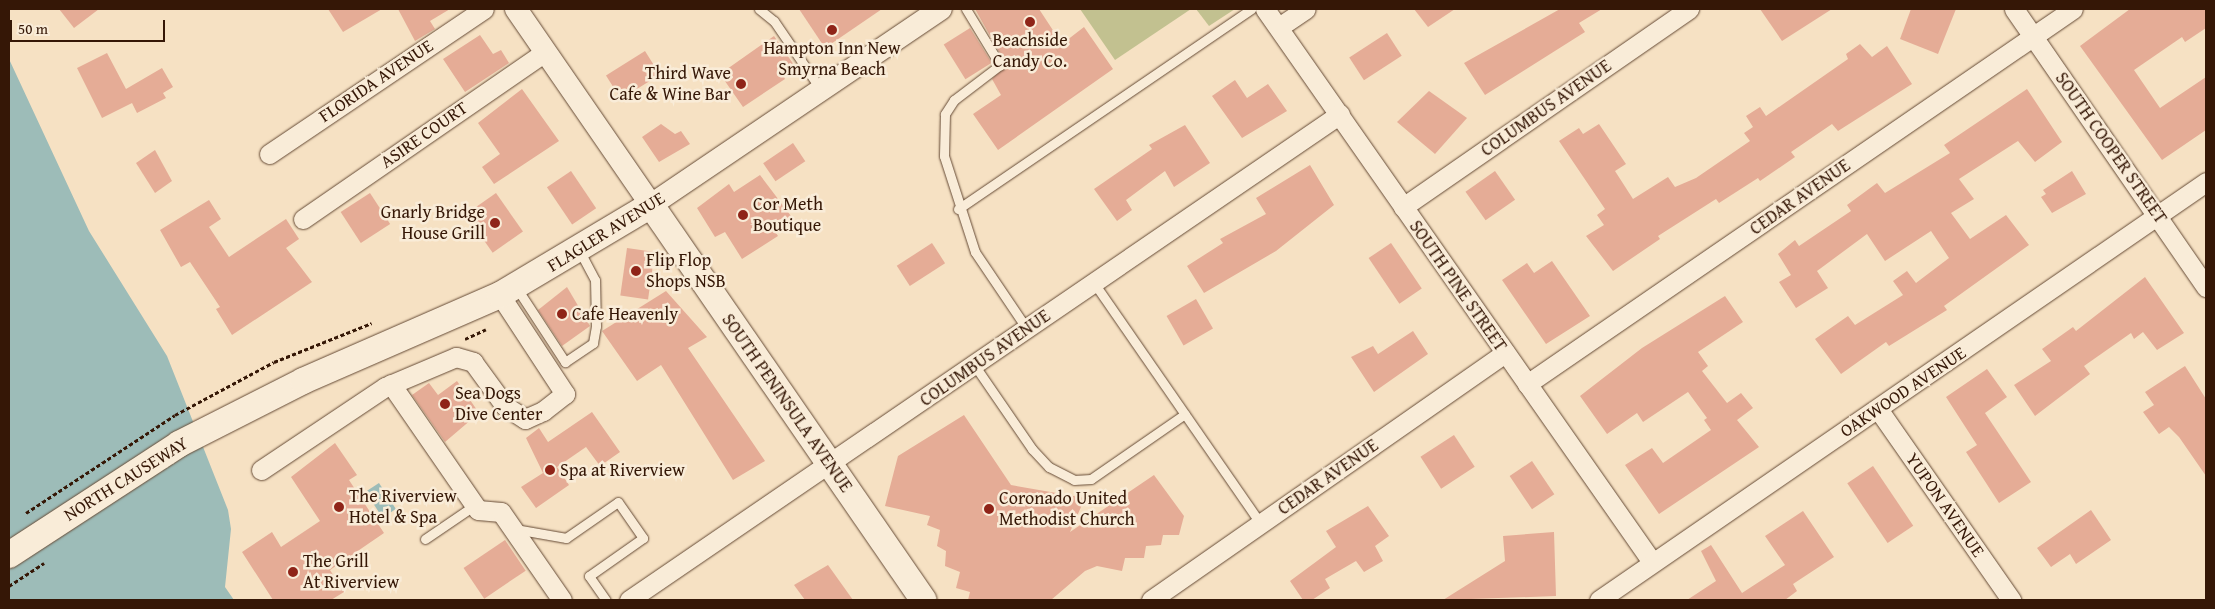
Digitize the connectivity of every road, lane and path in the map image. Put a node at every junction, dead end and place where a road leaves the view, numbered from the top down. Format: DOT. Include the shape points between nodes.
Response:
graph roads {
  1 [pos="484,9"];
  2 [pos="516,9"];
  3 [pos="759,9"];
  4 [pos="942,9"];
  5 [pos="966,9"];
  6 [pos="1251,9"];
  7 [pos="1265,9"];
  8 [pos="1306,9"];
  9 [pos="1689,9"];
  10 [pos="2014,9"];
  11 [pos="2073,9"];
  12 [pos="1279,27"];
  13 [pos="2033,36"];
  14 [pos="545,52"];
  15 [pos="821,90"];
  16 [pos="1340,114"];
  17 [pos="269,154"];
  18 [pos="2206,182"];
  19 [pos="651,205"];
  20 [pos="1403,207"];
  21 [pos="958,208"];
  22 [pos="2158,216"];
  23 [pos="303,219"];
  24 [pos="579,250"];
  25 [pos="1094,284"];
  26 [pos="2206,287"];
  27 [pos="508,291"];
  28 [pos="380,320"];
  29 [pos="1027,329"];
  30 [pos="1505,353"];
  31 [pos="975,366"];
  32 [pos="390,384"];
  33 [pos="1527,384"];
  34 [pos="246,408"];
  35 [pos="1878,409"];
  36 [pos="1185,414"];
  37 [pos="830,465"];
  38 [pos="261,470"];
  39 [pos="475,505"];
  40 [pos="34,508"];
  41 [pos="1261,524"];
  42 [pos="512,528"];
  43 [pos="425,539"];
  44 [pos="9,555"];
  45 [pos="47,560"];
  46 [pos="1652,562"];
  47 [pos="9,586"];
  48 [pos="1607,598"];
  49 [pos="562,600"];
  50 [pos="606,600"];
  51 [pos="629,600"];
  52 [pos="923,600"];
  53 [pos="1151,600"];
  54 [pos="2011,600"];
  1 -- 17 [label="street, FLORIDA AVENUE"];
  2 -- 14 [label="street"];
  3 -- 15 [label="lane" via="774,21"];
  4 -- 15 [label="street, FLAGLER AVENUE"];
  5 -- 21 [label="lane" via="1000,65 954,100 945,114 944,156"];
  6 -- 21 [label="lane"];
  7 -- 12 [label="street, SOUTH PINE STREET"];
  8 -- 12 [label="street"];
  9 -- 20 [label="street, COLUMBUS AVENUE"];
  10 -- 13 [label="street, SOUTH COOPER STREET"];
  11 -- 13 [label="street, CEDAR AVENUE"];
  12 -- 16 [label="street, SOUTH PINE STREET"];
  13 -- 22 [label="street, SOUTH COOPER STREET"];
  13 -- 33 [label="street, CEDAR AVENUE"];
  14 -- 19 [label="street"];
  14 -- 23 [label="street, ASIRE COURT"];
  15 -- 19 [label="street, FLAGLER AVENUE"];
  16 -- 20 [label="street, SOUTH PINE STREET"];
  16 -- 25 [label="street, COLUMBUS AVENUE"];
  18 -- 22 [label="street, OAKWOOD AVENUE"];
  19 -- 24 [label="main road, FLAGLER AVENUE"];
  19 -- 37 [label="main road, SOUTH PENINSULA AVENUE"];
  20 -- 30 [label="street, SOUTH PINE STREET"];
  21 -- 29 [label="lane" via="975,252"];
  22 -- 26 [label="street, SOUTH COOPER STREET"];
  22 -- 35 [label="street, OAKWOOD AVENUE"];
  24 -- 27 [label="main road, FLAGLER AVENUE"];
  24 -- 27 [label="lane" via="595,280 596,326 593,342 565,362"];
  25 -- 29 [label="street, COLUMBUS AVENUE"];
  25 -- 36 [label="lane"];
  27 -- 32 [label="street" via="565,394 525,419 505,406 473,362 456,357"];
  27 -- 34 [label="main road, FLAGLER AVENUE"];
  28 -- 40 [label="path" via="274,362 175,415"];
  29 -- 31 [label="street, COLUMBUS AVENUE"];
  30 -- 33 [label="street, SOUTH PINE STREET"];
  30 -- 41 [label="street, CEDAR AVENUE"];
  31 -- 36 [label="lane" via="1032,449 1049,467 1074,480 1092,479"];
  31 -- 37 [label="street, COLUMBUS AVENUE"];
  32 -- 38 [label="street"];
  32 -- 39 [label="street"];
  33 -- 46 [label="street, SOUTH PINE STREET"];
  34 -- 44 [label="main road, NORTH CAUSEWAY" via="116,483"];
  35 -- 46 [label="street, OAKWOOD AVENUE"];
  35 -- 54 [label="street, YUPON AVENUE"];
  36 -- 41 [label="lane"];
  37 -- 51 [label="street, COLUMBUS AVENUE"];
  37 -- 52 [label="main road, SOUTH PENINSULA AVENUE"];
  39 -- 42 [label="street" via="478,510 501,512"];
  39 -- 43 [label="lane"];
  41 -- 53 [label="street, CEDAR AVENUE"];
  42 -- 49 [label="street"];
  42 -- 50 [label="lane" via="566,538 618,502 643,538 589,576"];
  45 -- 47 [label="path"];
  46 -- 48 [label="street, OAKWOOD AVENUE"];
}
